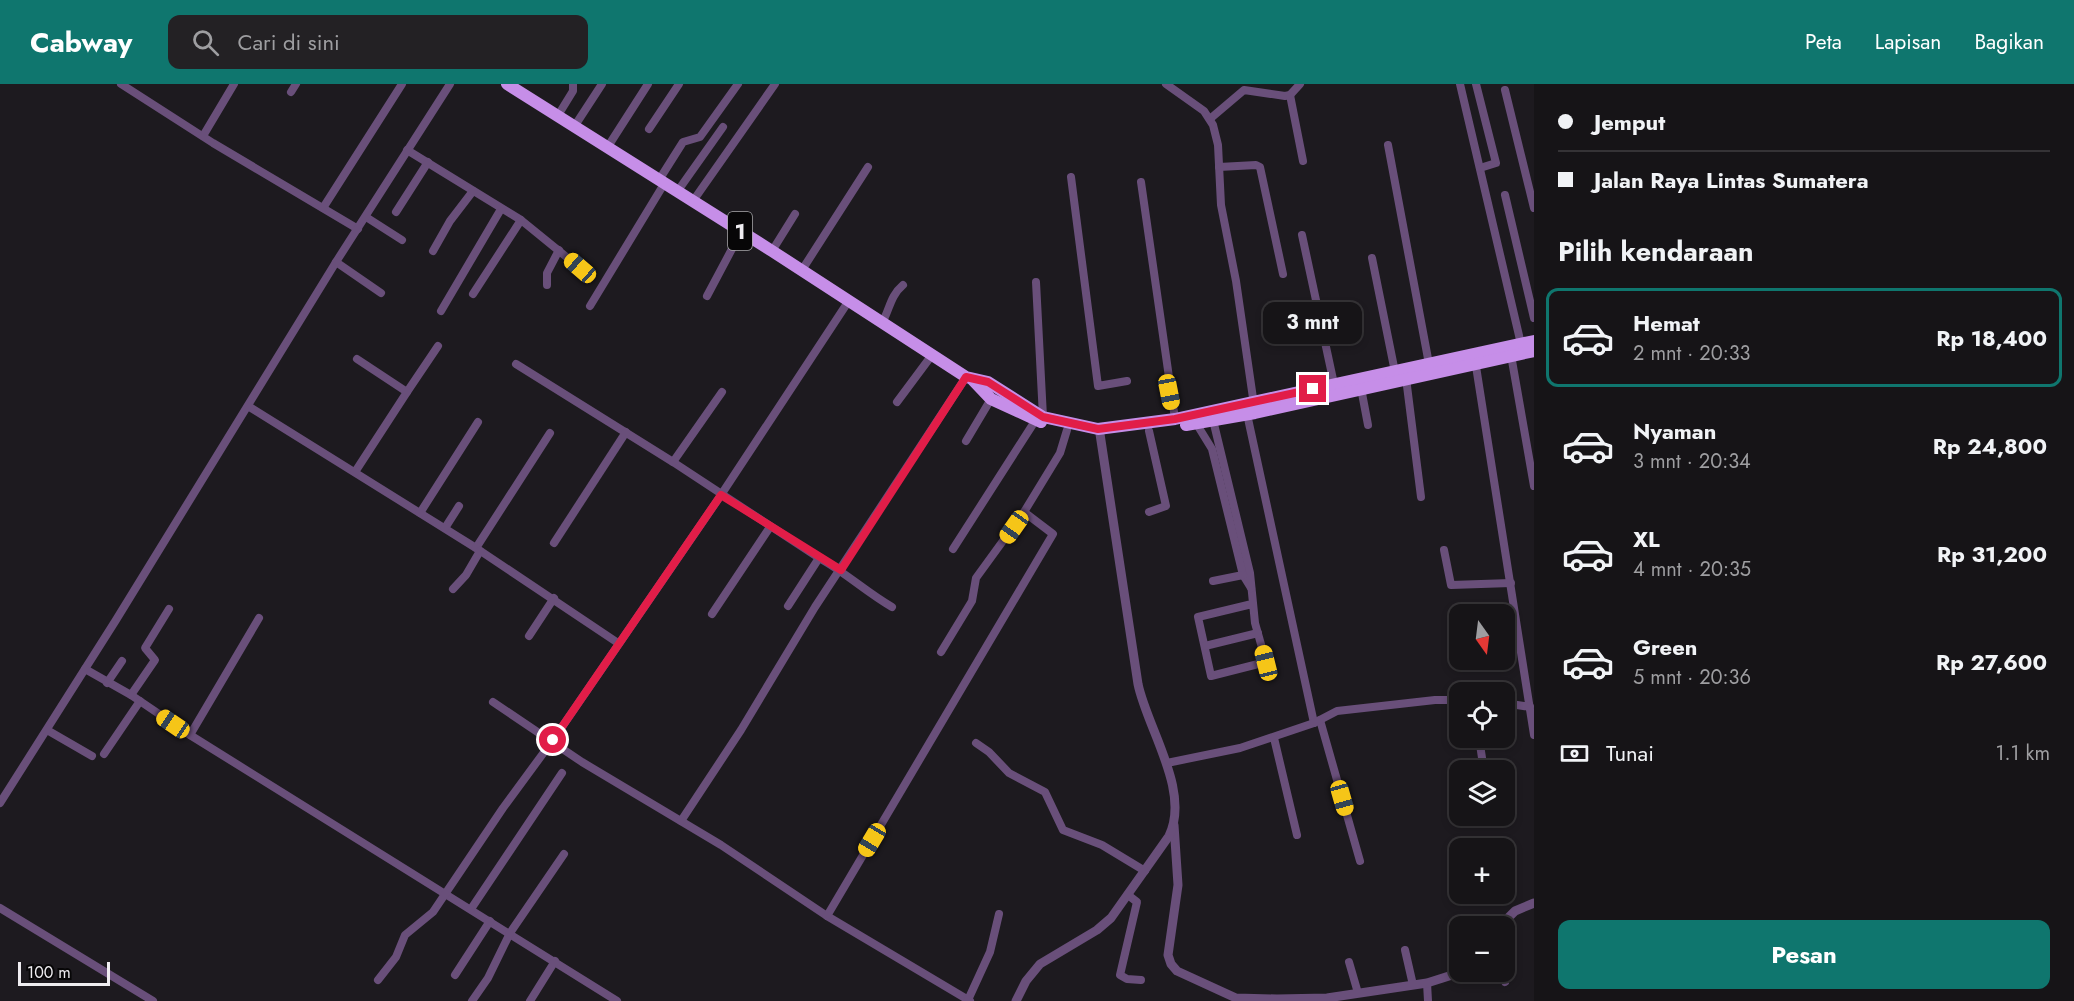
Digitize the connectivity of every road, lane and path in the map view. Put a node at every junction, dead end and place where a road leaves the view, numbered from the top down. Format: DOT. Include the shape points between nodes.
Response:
graph roads {
  1 [pos="121,84"];
  2 [pos="234,84"];
  3 [pos="296,84"];
  4 [pos="402,84"];
  5 [pos="450,84"];
  6 [pos="573,84"];
  7 [pos="602,84"];
  8 [pos="648,84"];
  9 [pos="680,84"];
  10 [pos="738,84"];
  11 [pos="775,84"];
  12 [pos="1166,84"];
  13 [pos="1300,84"];
  14 [pos="1460,84"];
  15 [pos="1476,84"];
  16 [pos="514,86"];
  17 [pos="1505,90"];
  18 [pos="291,92"];
  19 [pos="1290,94"];
  20 [pos="557,117"];
  21 [pos="1211,118"];
  22 [pos="574,127"];
  23 [pos="723,127"];
  24 [pos="649,129"];
  25 [pos="203,136"];
  26 [pos="1388,145"];
  27 [pos="607,148"];
  28 [pos="407,150"];
  29 [pos="1304,161"];
  30 [pos="428,162"];
  31 [pos="868,167"];
  32 [pos="1219,167"];
  33 [pos="1480,168"];
  34 [pos="1071,177"];
  35 [pos="661,182"];
  36 [pos="1141,182"];
  37 [pos="473,191"];
  38 [pos="677,192"];
  39 [pos="1505,195"];
  40 [pos="693,201"];
  41 [pos="323,208"];
  42 [pos="501,208"];
  43 [pos="1534,208"];
  44 [pos="396,212"];
  45 [pos="795,214"];
  46 [pos="366,217"];
  47 [pos="521,220"];
  48 [pos="358,229"];
  49 [pos="741,232"];
  50 [pos="1302,234"];
  51 [pos="402,240"];
  52 [pos="559,250"];
  53 [pos="433,251"];
  54 [pos="772,251"];
  55 [pos="1372,258"];
  56 [pos="336,262"];
  57 [pos="580,268"];
  58 [pos="802,270"];
  59 [pos="1283,274"];
  60 [pos="1036,282"];
  61 [pos="547,285"];
  62 [pos="903,285"];
  63 [pos="381,293"];
  64 [pos="473,294"];
  65 [pos="707,296"];
  66 [pos="848,302"];
  67 [pos="590,306"];
  68 [pos="441,311"];
  69 [pos="1534,318"];
  70 [pos="882,323"];
  71 [pos="1534,341"];
  72 [pos="1521,344"];
  73 [pos="438,346"];
  74 [pos="1534,351"];
  75 [pos="932,355"];
  76 [pos="1511,355"];
  77 [pos="357,358"];
  78 [pos="1475,359"];
  79 [pos="516,364"];
  80 [pos="1429,364"];
  81 [pos="1395,372"];
  82 [pos="969,378"];
  83 [pos="1406,378"];
  84 [pos="1127,381"];
  85 [pos="1334,384"];
  86 [pos="1361,388"];
  87 [pos="407,392"];
  88 [pos="722,392"];
  89 [pos="991,399"];
  90 [pos="897,402"];
  91 [pos="248,406"];
  92 [pos="1252,410"];
  93 [pos="1039,419"];
  94 [pos="1175,419"];
  95 [pos="1213,420"];
  96 [pos="478,422"];
  97 [pos="1196,423"];
  98 [pos="1368,424"];
  99 [pos="1067,430"];
  100 [pos="1149,431"];
  101 [pos="626,432"];
  102 [pos="550,433"];
  103 [pos="1100,434"];
  104 [pos="966,441"];
  105 [pos="673,462"];
  106 [pos="355,472"];
  107 [pos="1534,486"];
  108 [pos="721,495"];
  109 [pos="1421,497"];
  110 [pos="459,506"];
  111 [pos="1024,512"];
  112 [pos="1149,512"];
  113 [pos="420,513"];
  114 [pos="770,527"];
  115 [pos="445,528"];
  116 [pos="554,543"];
  117 [pos="953,549"];
  118 [pos="478,550"];
  119 [pos="1444,550"];
  120 [pos="819,558"];
  121 [pos="841,570"];
  122 [pos="1243,575"];
  123 [pos="1213,581"];
  124 [pos="1511,583"];
  125 [pos="1251,588"];
  126 [pos="453,589"];
  127 [pos="554,598"];
  128 [pos="1252,604"];
  129 [pos="789,606"];
  130 [pos="892,607"];
  131 [pos="170,609"];
  132 [pos="712,614"];
  133 [pos="260,618"];
  134 [pos="1258,633"];
  135 [pos="529,636"];
  136 [pos="618,643"];
  137 [pos="1206,646"];
  138 [pos="941,652"];
  139 [pos="122,661"];
  140 [pos="85,669"];
  141 [pos="107,683"];
  142 [pos="1531,690"];
  143 [pos="131,695"];
  144 [pos="1449,700"];
  145 [pos="140,701"];
  146 [pos="493,702"];
  147 [pos="1515,705"];
  148 [pos="1530,707"];
  149 [pos="1317,721"];
  150 [pos="47,730"];
  151 [pos="190,735"];
  152 [pos="1534,735"];
  153 [pos="1274,738"];
  154 [pos="553,740"];
  155 [pos="976,743"];
  156 [pos="104,754"];
  157 [pos="92,756"];
  158 [pos="1167,763"];
  159 [pos="562,773"];
  160 [pos="0,803"];
  161 [pos="681,821"];
  162 [pos="1174,825"];
  163 [pos="1297,835"];
  164 [pos="564,854"];
  165 [pos="1360,861"];
  166 [pos="1145,871"];
  167 [pos="446,892"];
  168 [pos="1128,895"];
  169 [pos="1534,903"];
  170 [pos="0,908"];
  171 [pos="471,909"];
  172 [pos="999,914"];
  173 [pos="827,916"];
  174 [pos="1509,916"];
  175 [pos="490,921"];
  176 [pos="510,933"];
  177 [pos="1405,950"];
  178 [pos="555,961"];
  179 [pos="1349,962"];
  180 [pos="455,975"];
  181 [pos="1449,976"];
  182 [pos="378,980"];
  183 [pos="1141,980"];
  184 [pos="1427,983"];
  185 [pos="1413,985"];
  186 [pos="1377,990"];
  187 [pos="1358,993"];
  188 [pos="1327,999"];
  189 [pos="969,1000"];
  190 [pos="1236,1000"];
  191 [pos="1277,1000"];
  192 [pos="153,1001"];
  193 [pos="472,1001"];
  194 [pos="530,1001"];
  195 [pos="617,1001"];
  196 [pos="1016,1001"];
  197 [pos="1378,1001"];
  198 [pos="1428,1001"];
  1 -- 25 [label="street"];
  2 -- 25 [label="street"];
  3 -- 18 [label="street"];
  4 -- 41 [label="street"];
  5 -- 28 [label="street"];
  6 -- 20 [label="street" via="573,91"];
  7 -- 22 [label="street"];
  8 -- 27 [label="street"];
  9 -- 24 [label="street"];
  10 -- 35 [label="street" via="700,137 683,142"];
  11 -- 40 [label="street"];
  12 -- 21 [label="street"];
  13 -- 19 [label="street"];
  14 -- 33 [label="street"];
  15 -- 33 [label="street" via="1496,163"];
  16 -- 20 [label="highway, 1"];
  17 -- 43 [label="street"];
  19 -- 21 [label="street" via="1244,90"];
  19 -- 29 [label="street"];
  20 -- 22 [label="highway, 1"];
  21 -- 32 [label="street"];
  22 -- 27 [label="highway, 1"];
  23 -- 38 [label="street"];
  25 -- 41 [label="street"];
  26 -- 80 [label="street"];
  27 -- 35 [label="highway, 1"];
  28 -- 30 [label="street"];
  28 -- 46 [label="street"];
  30 -- 37 [label="street"];
  30 -- 44 [label="street"];
  31 -- 58 [label="street"];
  32 -- 59 [label="street" via="1260,167"];
  32 -- 92 [label="street" via="1222,213 1236,281"];
  33 -- 72 [label="street"];
  34 -- 84 [label="street" via="1098,386"];
  35 -- 38 [label="highway, 1"];
  35 -- 67 [label="street"];
  36 -- 94 [label="street"];
  37 -- 42 [label="street"];
  37 -- 53 [label="street"];
  38 -- 40 [label="highway, 1"];
  39 -- 69 [label="street"];
  40 -- 49 [label="highway, 1"];
  41 -- 48 [label="street"];
  42 -- 47 [label="street"];
  42 -- 68 [label="street"];
  45 -- 54 [label="street"];
  46 -- 48 [label="street"];
  46 -- 51 [label="street"];
  47 -- 52 [label="street"];
  47 -- 64 [label="street"];
  48 -- 56 [label="street"];
  49 -- 54 [label="highway, 1"];
  49 -- 65 [label="street"];
  50 -- 85 [label="street"];
  52 -- 57 [label="street"];
  52 -- 61 [label="street" via="547,273"];
  54 -- 58 [label="highway, 1"];
  55 -- 81 [label="street"];
  56 -- 63 [label="street"];
  56 -- 91 [label="street"];
  58 -- 66 [label="highway, 1"];
  60 -- 93 [label="street"];
  62 -- 70 [label="street" via="892,297"];
  66 -- 70 [label="highway, 1"];
  66 -- 108 [label="street"];
  70 -- 75 [label="highway, 1"];
  71 -- 72 [label="highway, 1"];
  72 -- 78 [label="highway, 1"];
  73 -- 87 [label="street"];
  74 -- 76 [label="highway, 1"];
  75 -- 82 [label="highway, 1"];
  75 -- 90 [label="street"];
  76 -- 78 [label="highway, 1"];
  76 -- 107 [label="street"];
  77 -- 87 [label="street"];
  78 -- 80 [label="highway, 1"];
  78 -- 83 [label="highway, 1"];
  78 -- 124 [label="street"];
  79 -- 101 [label="street"];
  80 -- 81 [label="highway, 1"];
  81 -- 85 [label="highway, 1"];
  82 -- 89 [label="highway, 1"];
  82 -- 93 [label="highway, 1" via="988,382"];
  82 -- 121 [label="street"];
  83 -- 86 [label="highway, 1"];
  83 -- 109 [label="street"];
  85 -- 92 [label="highway, 1"];
  86 -- 92 [label="highway, 1"];
  86 -- 98 [label="street"];
  87 -- 106 [label="street"];
  88 -- 105 [label="street"];
  89 -- 93 [label="highway, 1"];
  89 -- 104 [label="street"];
  91 -- 106 [label="street"];
  91 -- 140 [label="street"];
  92 -- 94 [label="highway, 1"];
  92 -- 95 [label="highway, 1"];
  92 -- 149 [label="street"];
  93 -- 94 [label="highway, 1" via="1098,429"];
  93 -- 99 [label="highway, 1"];
  93 -- 117 [label="street"];
  95 -- 97 [label="highway, 1"];
  95 -- 125 [label="street"];
  96 -- 113 [label="street"];
  97 -- 100 [label="highway, 1"];
  97 -- 122 [label="street" via="1212,449"];
  99 -- 103 [label="highway, 1"];
  99 -- 111 [label="street" via="1060,453"];
  100 -- 103 [label="highway, 1"];
  100 -- 112 [label="street" via="1166,506"];
  101 -- 105 [label="street"];
  101 -- 116 [label="street"];
  102 -- 118 [label="street"];
  103 -- 158 [label="street" via="1138,684 1143,708"];
  105 -- 108 [label="street"];
  106 -- 113 [label="street"];
  108 -- 114 [label="street"];
  108 -- 136 [label="street"];
  110 -- 115 [label="street"];
  111 -- 138 [label="street" via="976,578 972,601"];
  111 -- 173 [label="street" via="1053,534"];
  113 -- 115 [label="street"];
  114 -- 120 [label="street"];
  114 -- 132 [label="street"];
  115 -- 118 [label="street"];
  118 -- 126 [label="street" via="466,575"];
  118 -- 127 [label="street"];
  119 -- 124 [label="street" via="1451,585"];
  120 -- 121 [label="street"];
  120 -- 129 [label="street"];
  121 -- 130 [label="street"];
  121 -- 161 [label="street"];
  122 -- 123 [label="street"];
  122 -- 125 [label="street"];
  124 -- 142 [label="street"];
  125 -- 128 [label="street"];
  127 -- 135 [label="street"];
  127 -- 136 [label="street"];
  128 -- 134 [label="street"];
  128 -- 137 [label="street" via="1198,617"];
  131 -- 143 [label="street" via="145,648 155,660"];
  133 -- 151 [label="street"];
  134 -- 137 [label="street"];
  134 -- 137 [label="street" via="1266,663 1211,676"];
  136 -- 154 [label="street"];
  139 -- 141 [label="street"];
  140 -- 141 [label="street"];
  140 -- 150 [label="street"];
  141 -- 143 [label="street"];
  142 -- 148 [label="street"];
  143 -- 145 [label="street"];
  144 -- 149 [label="street" via="1337,711"];
  145 -- 151 [label="street"];
  145 -- 156 [label="street"];
  146 -- 154 [label="street"];
  147 -- 148 [label="street"];
  148 -- 152 [label="street"];
  149 -- 153 [label="street"];
  149 -- 165 [label="street"];
  150 -- 157 [label="street"];
  150 -- 160 [label="street"];
  151 -- 167 [label="street"];
  153 -- 158 [label="street"];
  153 -- 163 [label="street"];
  154 -- 161 [label="street" via="582,762"];
  154 -- 167 [label="street"];
  155 -- 166 [label="street" via="1004,770 1045,792 1063,830 1102,845"];
  158 -- 162 [label="street"];
  159 -- 171 [label="street"];
  161 -- 173 [label="street"];
  162 -- 166 [label="street"];
  162 -- 190 [label="street" via="1178,885 1169,960 1177,971"];
  164 -- 176 [label="street"];
  166 -- 168 [label="street"];
  167 -- 171 [label="street"];
  167 -- 182 [label="street" via="433,912 405,935 396,957"];
  168 -- 183 [label="street" via="1137,902 1120,975"];
  168 -- 196 [label="street" via="1105,924 1040,964"];
  169 -- 174 [label="street"];
  170 -- 192 [label="street"];
  171 -- 175 [label="street"];
  172 -- 189 [label="street" via="990,952"];
  173 -- 189 [label="street"];
  175 -- 176 [label="street"];
  175 -- 180 [label="street"];
  176 -- 178 [label="street"];
  176 -- 193 [label="street"];
  177 -- 185 [label="street"];
  178 -- 194 [label="street"];
  178 -- 195 [label="street"];
  179 -- 187 [label="street"];
  181 -- 184 [label="street"];
  184 -- 185 [label="street"];
  184 -- 198 [label="street"];
  185 -- 186 [label="street"];
  186 -- 187 [label="street"];
  186 -- 197 [label="street"];
  187 -- 188 [label="street"];
  188 -- 191 [label="street"];
  190 -- 191 [label="street"];
}
